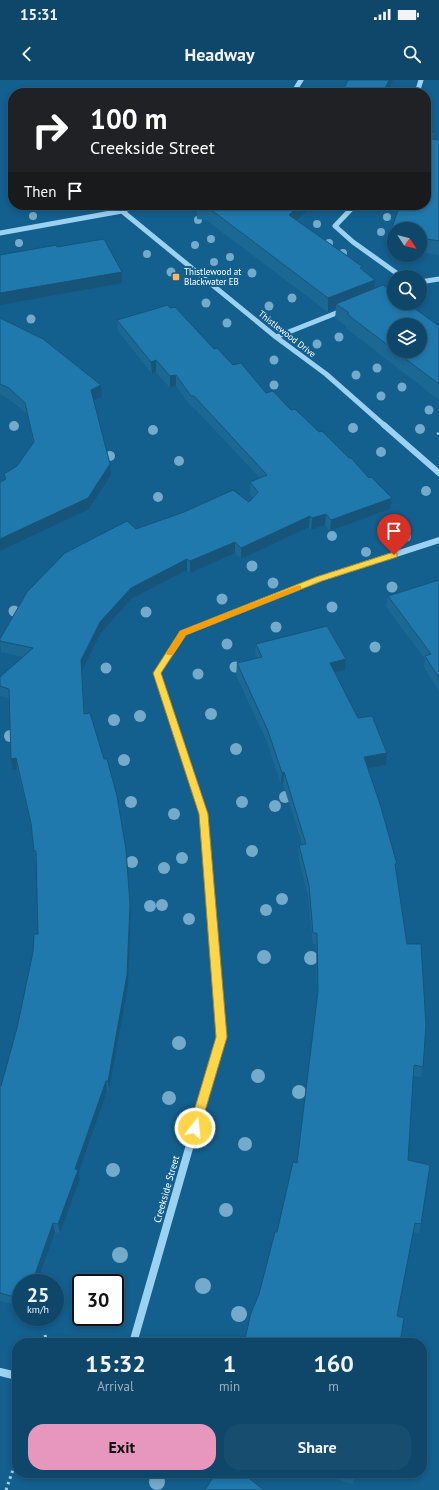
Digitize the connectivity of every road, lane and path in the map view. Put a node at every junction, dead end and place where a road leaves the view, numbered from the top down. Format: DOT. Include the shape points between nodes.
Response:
graph roads {
  1 [pos="126,210"];
  2 [pos="349,210"];
  3 [pos="122,212"];
  4 [pos="0,233"];
  5 [pos="392,270"];
  6 [pos="439,279"];
  7 [pos="427,281"];
  8 [pos="351,307"];
  9 [pos="276,337"];
  10 [pos="439,473"];
  11 [pos="439,540"];
  12 [pos="45,1335"];
  13 [pos="46,1338"];
  14 [pos="134,1338"];
  15 [pos="0,1372"];
  16 [pos="12,1375"];
  17 [pos="12,1473"];
  18 [pos="6,1490"];
  1 -- 3 [label="street"];
  2 -- 5 [label="street" via="335,226"];
  3 -- 4 [label="street"];
  3 -- 9 [label="street, Thistlewood Drive"];
  6 -- 7 [label="street"];
  8 -- 9 [label="street"];
  9 -- 10 [label="street, Thistlewood Drive" via="326,374"];
  11 -- 14 [label="street, Creekside Street" via="319,579 183,633 157,673 204,814 221,1037"];
  12 -- 13 [label="path"];
  15 -- 16 [label="street"];
  17 -- 18 [label="path"];
}
